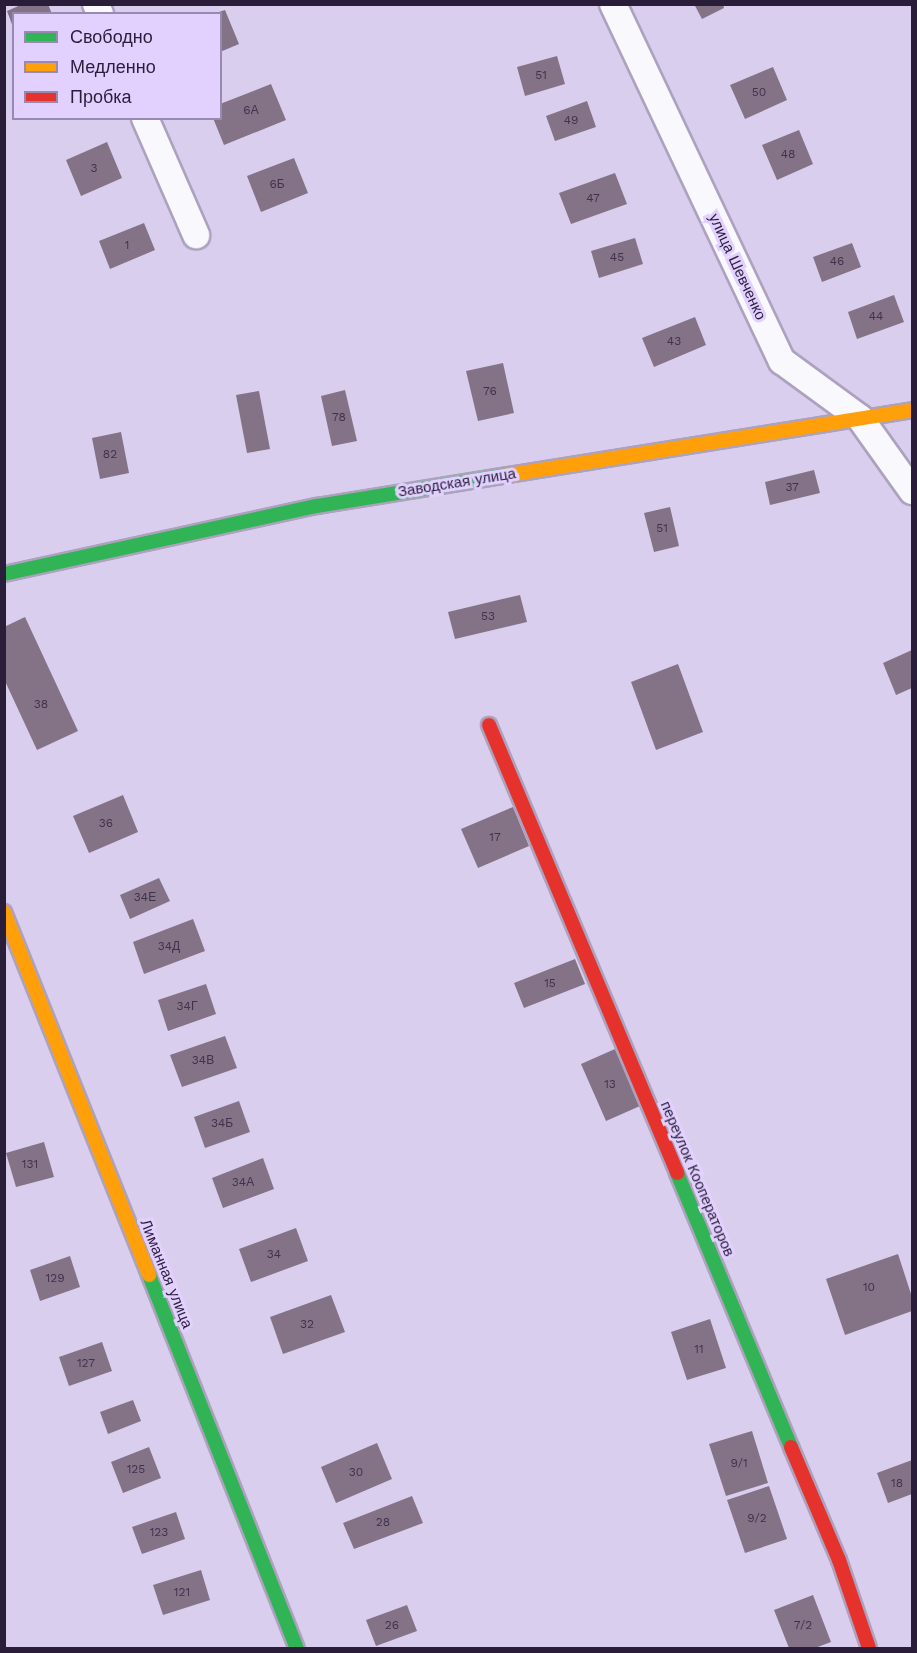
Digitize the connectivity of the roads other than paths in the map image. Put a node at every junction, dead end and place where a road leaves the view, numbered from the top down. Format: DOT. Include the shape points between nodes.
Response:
graph roads {
  1 [pos="613,4"];
  2 [pos="146,120"];
  3 [pos="196,235"];
  4 [pos="912,410"];
  5 [pos="860,418"];
  6 [pos="912,490"];
  7 [pos="4,574"];
  8 [pos="489,725"];
  9 [pos="4,912"];
  10 [pos="10,944"];
  11 [pos="297,1648"];
  12 [pos="868,1648"];
  1 -- 5 [label="street, улица Шевченко" via="782,361"];
  2 -- 3 [label="street"];
  4 -- 5 [label="street, Заводская улица"];
  5 -- 6 [label="street, улица Шевченко"];
  5 -- 7 [label="street, Заводская улица" via="316,506"];
  8 -- 12 [label="street, переулок Кооператоров" via="839,1560"];
  9 -- 10 [label="street, Лиманная улица"];
  10 -- 11 [label="street, Лиманная улица"];
}
